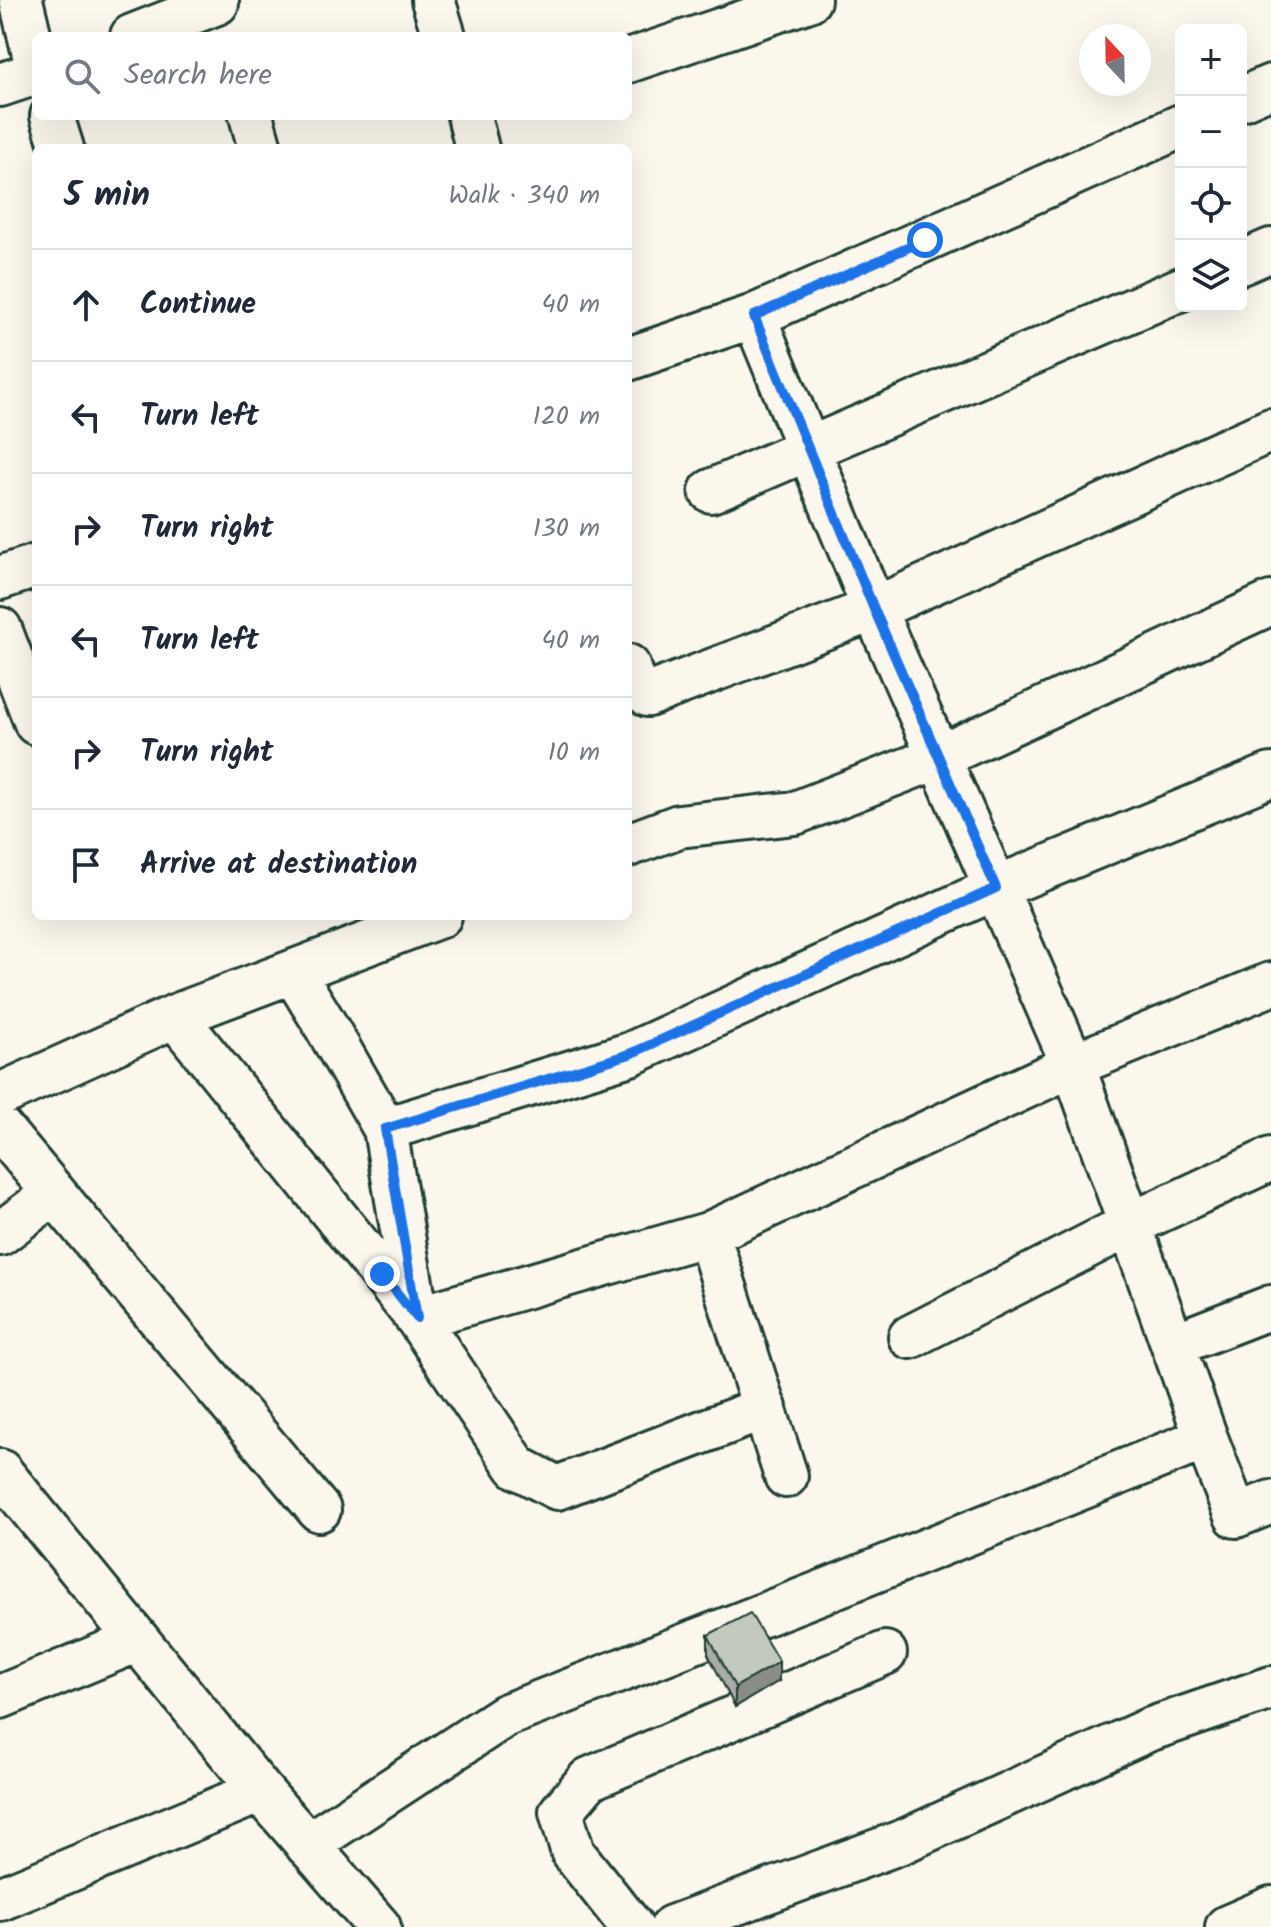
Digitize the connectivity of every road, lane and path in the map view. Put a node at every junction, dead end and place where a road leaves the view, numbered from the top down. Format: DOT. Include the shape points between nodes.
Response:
graph roads {
  1 [pos="21,0"];
  2 [pos="433,0"];
  3 [pos="809,0"];
  4 [pos="222,10"];
  5 [pos="146,32"];
  6 [pos="443,32"];
  7 [pos="32,46"];
  8 [pos="632,60"];
  9 [pos="32,74"];
  10 [pos="0,85"];
  11 [pos="1271,86"];
  12 [pos="1247,96"];
  13 [pos="53,120"];
  14 [pos="252,120"];
  15 [pos="470,120"];
  16 [pos="1175,129"];
  17 [pos="61,144"];
  18 [pos="259,144"];
  19 [pos="476,144"];
  20 [pos="1271,250"];
  21 [pos="1247,260"];
  22 [pos="1175,292"];
  23 [pos="754,316"];
  24 [pos="632,358"];
  25 [pos="1271,430"];
  26 [pos="809,449"];
  27 [pos="711,491"];
  28 [pos="32,567"];
  29 [pos="0,578"];
  30 [pos="1271,603"];
  31 [pos="874,609"];
  32 [pos="0,629"];
  33 [pos="632,679"];
  34 [pos="32,713"];
  35 [pos="939,757"];
  36 [pos="1271,775"];
  37 [pos="632,844"];
  38 [pos="996,888"];
  39 [pos="430,920"];
  40 [pos="293,972"];
  41 [pos="1271,984"];
  42 [pos="175,1016"];
  43 [pos="1073,1065"];
  44 [pos="0,1095"];
  45 [pos="0,1128"];
  46 [pos="385,1129"];
  47 [pos="1271,1159"];
  48 [pos="54,1193"];
  49 [pos="1129,1225"];
  50 [pos="0,1234"];
  51 [pos="708,1234"];
  52 [pos="1271,1307"];
  53 [pos="417,1318"];
  54 [pos="910,1337"];
  55 [pos="1173,1345"];
  56 [pos="765,1408"];
  57 [pos="1206,1438"];
  58 [pos="0,1471"];
  59 [pos="786,1476"];
  60 [pos="1271,1502"];
  61 [pos="319,1510"];
  62 [pos="138,1640"];
  63 [pos="885,1653"];
  64 [pos="1271,1688"];
  65 [pos="0,1697"];
  66 [pos="261,1791"];
  67 [pos="307,1845"];
  68 [pos="0,1899"];
  69 [pos="1271,1908"];
  70 [pos="379,1927"];
  71 [pos="632,1927"];
  72 [pos="672,1927"];
  73 [pos="1227,1927"];
  1 -- 7 [label="street"];
  2 -- 6 [label="street"];
  3 -- 8 [label="street"];
  4 -- 5 [label="street"];
  9 -- 10 [label="street"];
  11 -- 12 [label="street"];
  13 -- 17 [label="street"];
  14 -- 18 [label="street"];
  15 -- 19 [label="street"];
  16 -- 23 [label="street"];
  20 -- 21 [label="street"];
  22 -- 26 [label="street"];
  23 -- 24 [label="street"];
  23 -- 26 [label="street"];
  25 -- 31 [label="street"];
  26 -- 27 [label="street"];
  26 -- 31 [label="street"];
  28 -- 29 [label="street"];
  30 -- 35 [label="street"];
  31 -- 33 [label="street" via="648,695"];
  31 -- 35 [label="street"];
  32 -- 34 [label="street"];
  35 -- 37 [label="street" via="795,813 679,826"];
  35 -- 38 [label="street"];
  36 -- 38 [label="street"];
  38 -- 43 [label="street"];
  38 -- 46 [label="street" via="630,1054"];
  39 -- 40 [label="street"];
  40 -- 42 [label="street"];
  40 -- 46 [label="street"];
  41 -- 43 [label="street"];
  42 -- 44 [label="street"];
  42 -- 53 [label="street"];
  43 -- 49 [label="street"];
  43 -- 51 [label="street"];
  45 -- 48 [label="street"];
  46 -- 53 [label="street"];
  47 -- 49 [label="street"];
  48 -- 50 [label="street"];
  48 -- 61 [label="street"];
  49 -- 54 [label="street"];
  49 -- 55 [label="street"];
  51 -- 53 [label="street"];
  51 -- 56 [label="street"];
  52 -- 55 [label="street"];
  53 -- 56 [label="street" via="517,1467 557,1488"];
  55 -- 57 [label="street"];
  56 -- 59 [label="street"];
  57 -- 60 [label="street" via="1236,1516"];
  57 -- 67 [label="street" via="504,1716"];
  58 -- 62 [label="street"];
  62 -- 65 [label="street"];
  62 -- 66 [label="street"];
  63 -- 71 [label="street" via="589,1779 561,1812 573,1853"];
  64 -- 72 [label="street" via="1148,1730 904,1841"];
  66 -- 67 [label="street"];
  66 -- 68 [label="street"];
  67 -- 70 [label="street"];
  69 -- 73 [label="street"];
}
